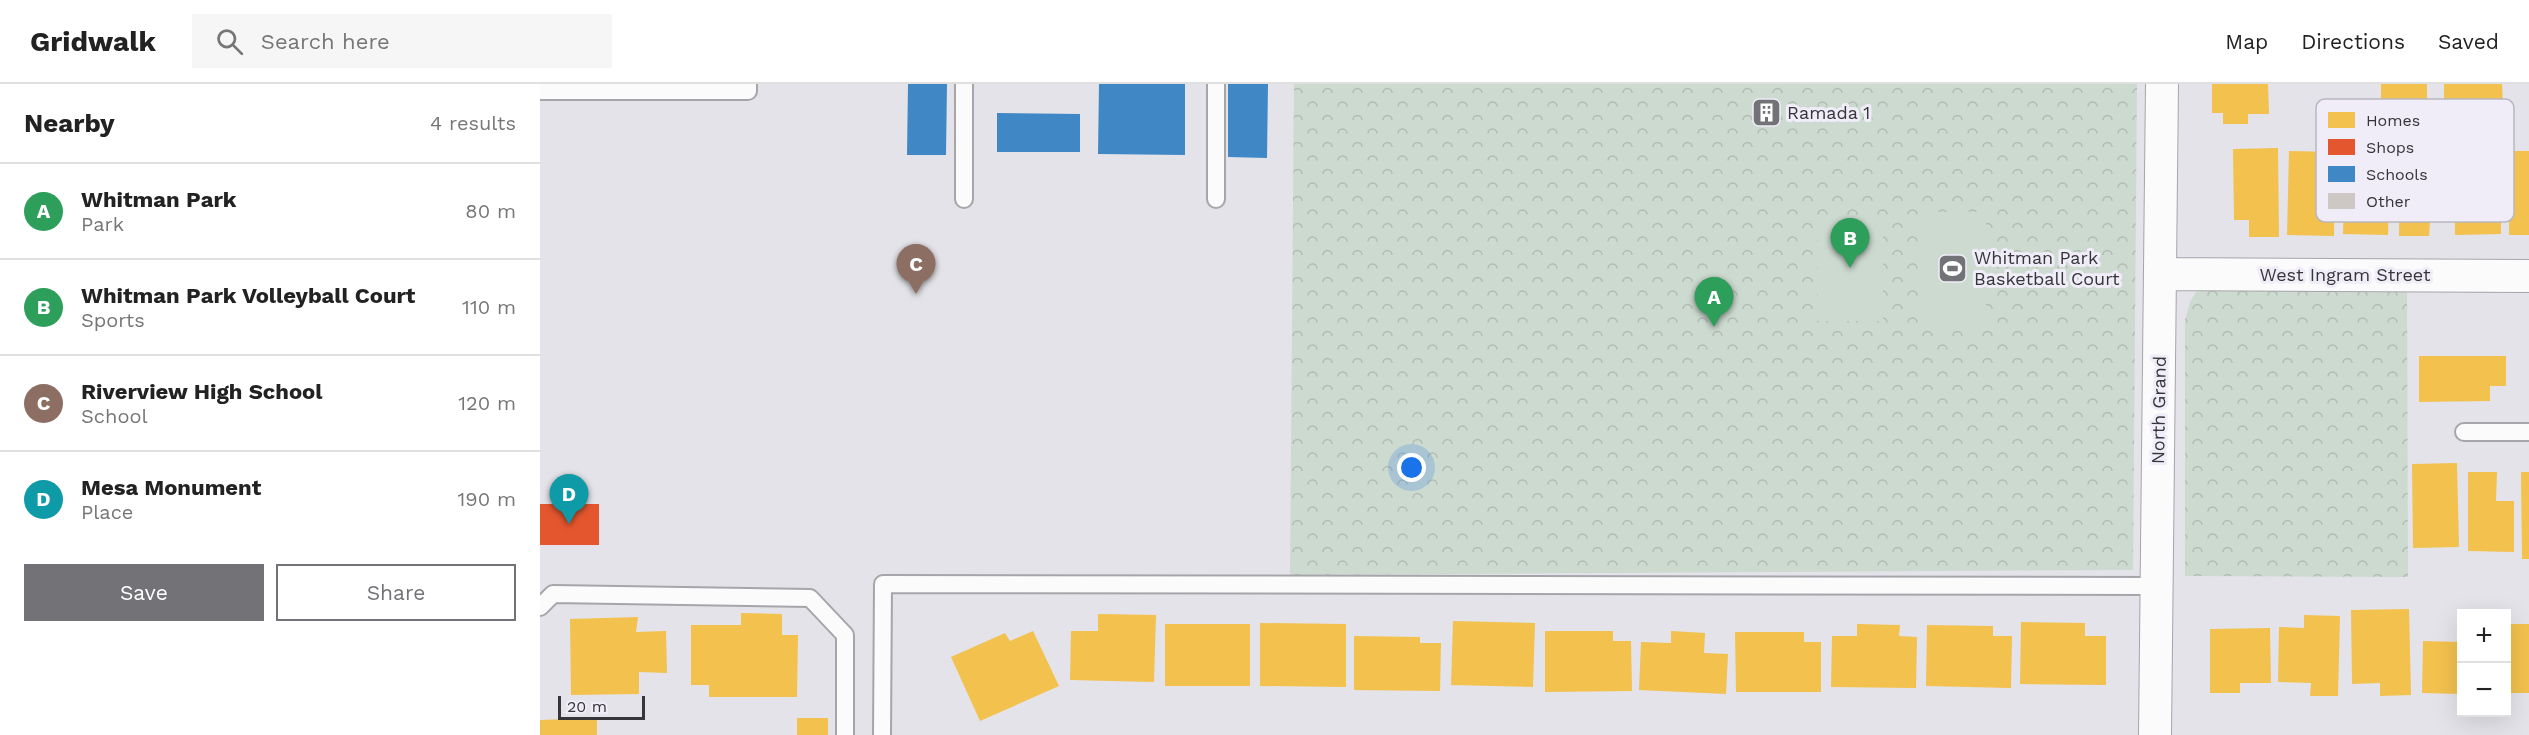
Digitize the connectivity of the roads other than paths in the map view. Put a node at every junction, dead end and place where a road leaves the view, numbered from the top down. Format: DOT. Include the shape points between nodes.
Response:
graph roads {
  1 [pos="748,84"];
  2 [pos="964,84"];
  3 [pos="1216,84"];
  4 [pos="2162,84"];
  5 [pos="540,91"];
  6 [pos="964,199"];
  7 [pos="1216,199"];
  8 [pos="2160,274"];
  9 [pos="2529,276"];
  10 [pos="2464,432"];
  11 [pos="2529,432"];
  12 [pos="2158,586"];
  13 [pos="540,607"];
  14 [pos="845,735"];
  15 [pos="882,735"];
  16 [pos="2156,735"];
  1 -- 5 [label="lane" via="748,92"];
  2 -- 6 [label="lane"];
  3 -- 7 [label="lane"];
  4 -- 8 [label="street, North Grand"];
  8 -- 9 [label="street, West Ingram Street"];
  8 -- 12 [label="street, North Grand"];
  10 -- 11 [label="lane"];
  12 -- 15 [label="lane" via="883,584"];
  12 -- 16 [label="street, North Grand"];
  13 -- 14 [label="lane" via="553,594 810,598 845,635"];
}
